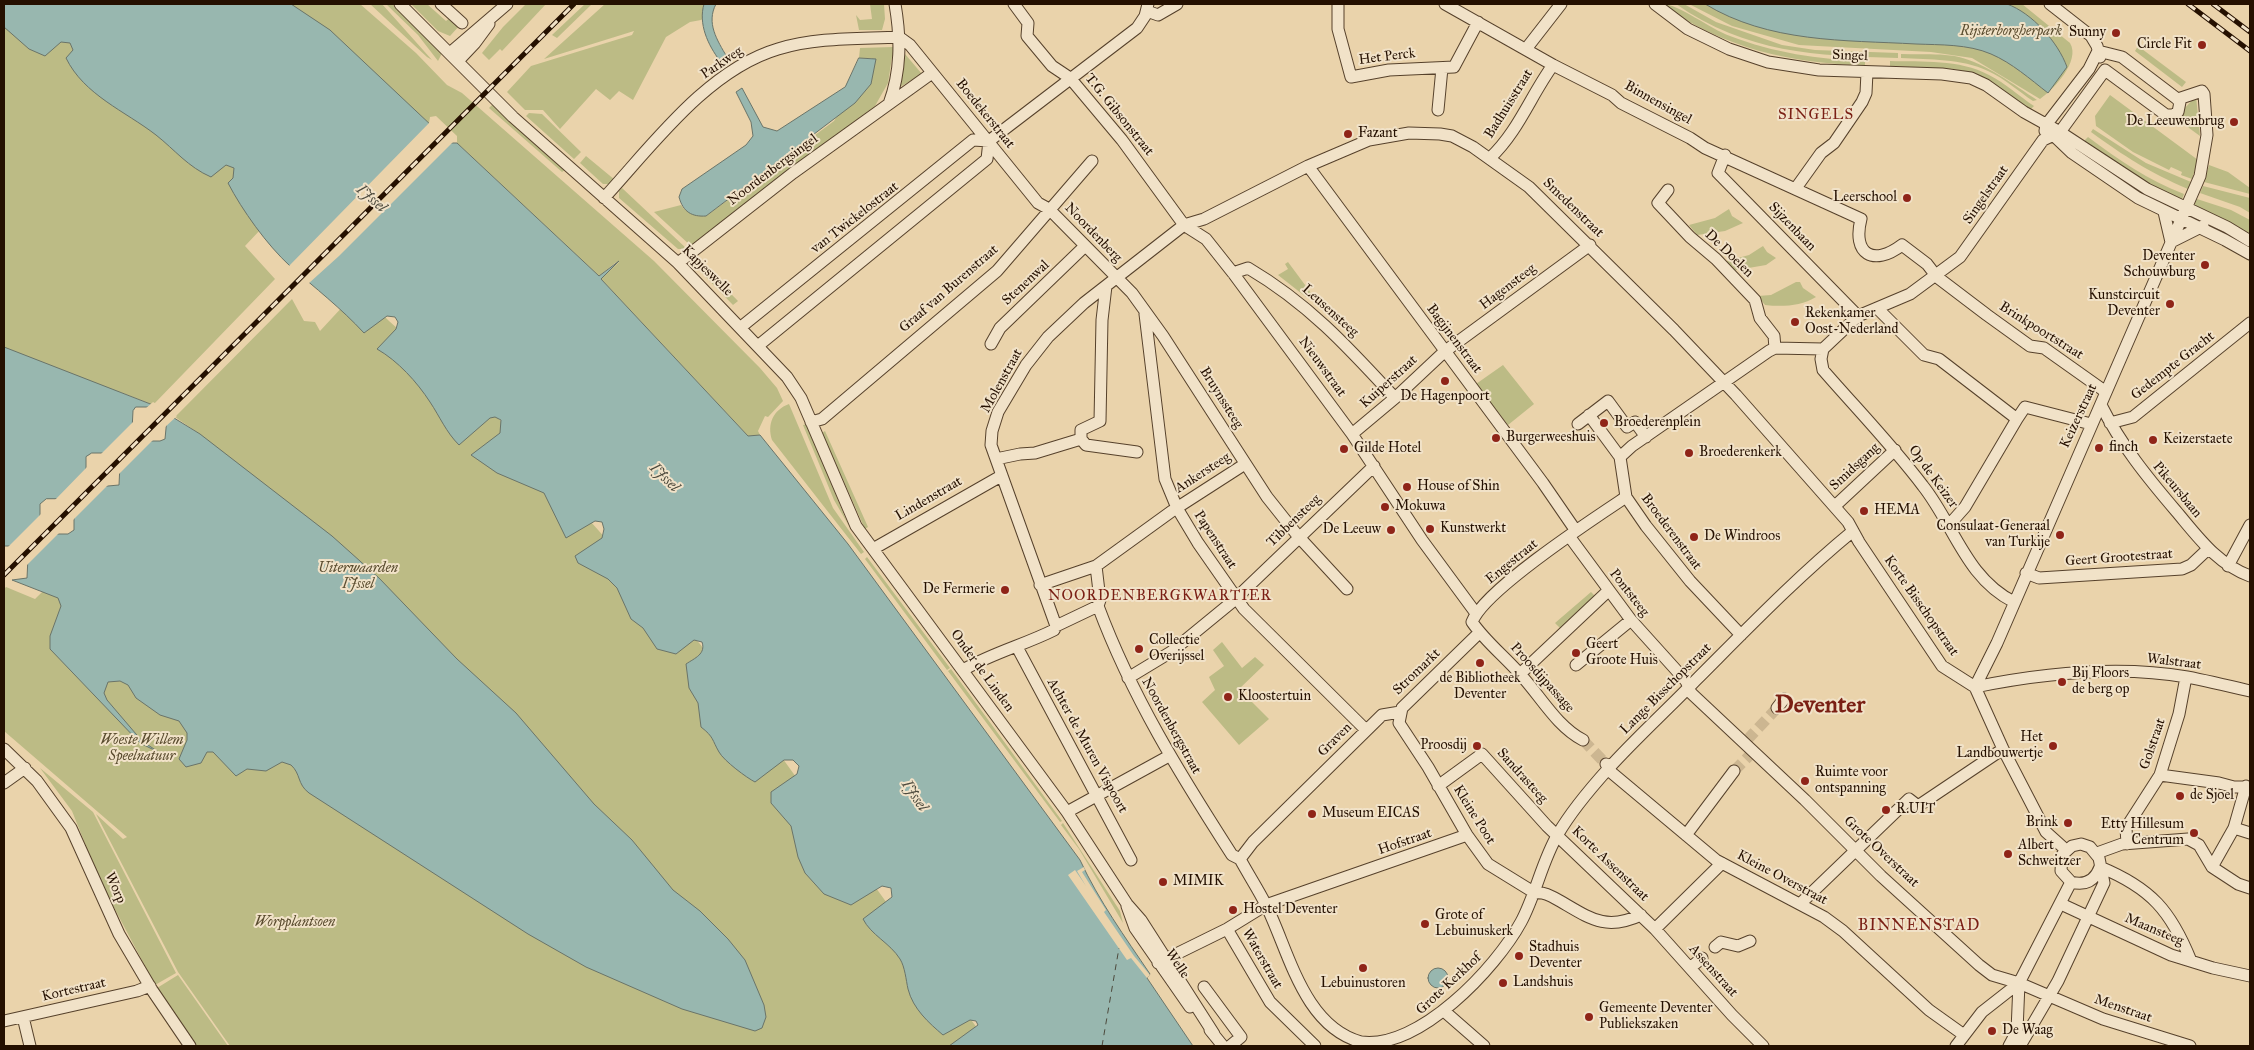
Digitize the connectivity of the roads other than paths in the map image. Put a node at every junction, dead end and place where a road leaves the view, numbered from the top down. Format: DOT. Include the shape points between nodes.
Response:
graph roads {
  1 [pos="400,4"];
  2 [pos="441,4"];
  3 [pos="507,4"];
  4 [pos="894,4"];
  5 [pos="1014,4"];
  6 [pos="1177,4"];
  7 [pos="1338,4"];
  8 [pos="1445,4"];
  9 [pos="1561,4"];
  10 [pos="1655,4"];
  11 [pos="2050,4"];
  12 [pos="1148,7"];
  13 [pos="1478,22"];
  14 [pos="462,23"];
  15 [pos="899,37"];
  16 [pos="1526,48"];
  17 [pos="2098,51"];
  18 [pos="454,57"];
  19 [pos="1552,65"];
  20 [pos="1442,68"];
  21 [pos="2105,70"];
  22 [pos="1867,72"];
  23 [pos="932,73"];
  24 [pos="1070,78"];
  25 [pos="2178,100"];
  26 [pos="889,104"];
  27 [pos="1438,110"];
  28 [pos="2046,125"];
  29 [pos="2052,136"];
  30 [pos="989,141"];
  31 [pos="1725,155"];
  32 [pos="1490,158"];
  33 [pos="1092,162"];
  34 [pos="1308,166"];
  35 [pos="1796,188"];
  36 [pos="1668,190"];
  37 [pos="607,196"];
  38 [pos="2186,208"];
  39 [pos="1049,209"];
  40 [pos="2164,212"];
  41 [pos="2181,220"];
  42 [pos="1184,226"];
  43 [pos="2198,227"];
  44 [pos="2227,227"];
  45 [pos="2250,240"];
  46 [pos="2171,242"];
  47 [pos="1590,245"];
  48 [pos="1086,246"];
  49 [pos="2250,254"];
  50 [pos="681,260"];
  51 [pos="1233,273"];
  52 [pos="1937,277"];
  53 [pos="1116,279"];
  54 [pos="1106,286"];
  55 [pos="1878,309"];
  56 [pos="1146,314"];
  57 [pos="1858,316"];
  58 [pos="2250,323"];
  59 [pos="741,327"];
  60 [pos="991,344"];
  61 [pos="759,345"];
  62 [pos="1776,348"];
  63 [pos="1823,348"];
  64 [pos="1444,352"];
  65 [pos="1723,383"];
  66 [pos="2106,392"];
  67 [pos="1395,398"];
  68 [pos="2101,405"];
  69 [pos="1589,416"];
  70 [pos="2017,419"];
  71 [pos="811,422"];
  72 [pos="2110,423"];
  73 [pos="1578,424"];
  74 [pos="2091,424"];
  75 [pos="1352,434"];
  76 [pos="1646,437"];
  77 [pos="1080,439"];
  78 [pos="1895,450"];
  79 [pos="1138,452"];
  80 [pos="1620,457"];
  81 [pos="996,459"];
  82 [pos="1245,464"];
  83 [pos="1374,466"];
  84 [pos="1001,476"];
  85 [pos="1626,496"];
  86 [pos="1836,505"];
  87 [pos="1177,508"];
  88 [pos="1949,525"];
  89 [pos="2250,525"];
  90 [pos="1853,532"];
  91 [pos="1572,533"];
  92 [pos="1298,536"];
  93 [pos="872,549"];
  94 [pos="2208,549"];
  95 [pos="1096,566"];
  96 [pos="2228,566"];
  97 [pos="2026,573"];
  98 [pos="2250,576"];
  99 [pos="1040,585"];
  100 [pos="1347,589"];
  101 [pos="1608,591"];
  102 [pos="1236,598"];
  103 [pos="2014,602"];
  104 [pos="1098,606"];
  105 [pos="1475,612"];
  106 [pos="1630,620"];
  107 [pos="1056,626"];
  108 [pos="1479,633"];
  109 [pos="1741,635"];
  110 [pos="1017,646"];
  111 [pos="1576,665"];
  112 [pos="963,670"];
  113 [pos="1520,674"];
  114 [pos="2186,677"];
  115 [pos="1128,678"];
  116 [pos="1689,687"];
  117 [pos="1975,687"];
  118 [pos="2250,691"];
  119 [pos="1400,712"];
  120 [pos="1366,730"];
  121 [pos="1583,740"];
  122 [pos="4,749"];
  123 [pos="2003,749"];
  124 [pos="1168,756"];
  125 [pos="1607,766"];
  126 [pos="25,768"];
  127 [pos="1734,771"];
  128 [pos="2160,775"];
  129 [pos="4,783"];
  130 [pos="1438,786"];
  131 [pos="2248,787"];
  132 [pos="1096,797"];
  133 [pos="1067,812"];
  134 [pos="2234,828"];
  135 [pos="2250,833"];
  136 [pos="1467,835"];
  137 [pos="1558,835"];
  138 [pos="1686,835"];
  139 [pos="2126,844"];
  140 [pos="1855,850"];
  141 [pos="2066,850"];
  142 [pos="2097,853"];
  143 [pos="1240,859"];
  144 [pos="1131,860"];
  145 [pos="1722,863"];
  146 [pos="2100,867"];
  147 [pos="2212,867"];
  148 [pos="2071,882"];
  149 [pos="2250,888"];
  150 [pos="1535,893"];
  151 [pos="1801,903"];
  152 [pos="2061,904"];
  153 [pos="1266,906"];
  154 [pos="1641,915"];
  155 [pos="2088,917"];
  156 [pos="1228,929"];
  157 [pos="1655,929"];
  158 [pos="1750,941"];
  159 [pos="1714,947"];
  160 [pos="1702,958"];
  161 [pos="1162,961"];
  162 [pos="2191,961"];
  163 [pos="1690,968"];
  164 [pos="2250,976"];
  165 [pos="2019,983"];
  166 [pos="150,986"];
  167 [pos="1204,987"];
  168 [pos="2047,993"];
  169 [pos="1444,1011"];
  170 [pos="23,1017"];
  171 [pos="4,1021"];
  172 [pos="1964,1035"];
  173 [pos="30,1046"];
  174 [pos="190,1046"];
  175 [pos="1223,1046"];
  176 [pos="1230,1046"];
  177 [pos="1315,1046"];
  178 [pos="1378,1046"];
  179 [pos="1484,1046"];
  180 [pos="1763,1046"];
  181 [pos="1956,1046"];
  182 [pos="2009,1046"];
  183 [pos="2020,1046"];
  184 [pos="2190,1046"];
  1 -- 18 [label="street, Kapjeswelle"];
  2 -- 14 [label="street"];
  3 -- 18 [label="street"];
  4 -- 15 [label="street"];
  5 -- 24 [label="street, T.G. Gibsonstraat" via="1028,23 1027,36 1052,66"];
  6 -- 12 [label="street" via="1158,15"];
  7 -- 20 [label="street, Het Perck" via="1338,29 1351,77 1389,70"];
  8 -- 13 [label="street, Binnensingel"];
  9 -- 16 [label="street"];
  10 -- 22 [label="street, Singel" via="1688,29 1737,52 1791,67"];
  11 -- 17 [label="street" via="2091,36"];
  12 -- 24 [label="street" via="1137,28"];
  13 -- 16 [label="street, Binnensingel"];
  13 -- 20 [label="street" via="1454,67"];
  15 -- 23 [label="street, Boedekerstraat" via="910,45"];
  15 -- 26 [label="street" via="899,72"];
  15 -- 37 [label="street, Parkweg" via="801,43 776,49 742,65 680,113"];
  16 -- 19 [label="street, Binnensingel"];
  17 -- 21 [label="street"];
  17 -- 25 [label="street" via="2122,57"];
  17 -- 28 [label="street" via="2089,69"];
  18 -- 37 [label="street, Kapjeswelle" via="513,117"];
  19 -- 31 [label="street, Binnensingel" via="1705,148"];
  19 -- 32 [label="street, Badhuisstraat" via="1530,104"];
  20 -- 27 [label="street"];
  21 -- 25 [label="street" via="2166,115 2178,112"];
  21 -- 29 [label="street, Singelstraat"];
  22 -- 28 [label="street, Singel" via="1963,76 1986,85"];
  22 -- 35 [label="street" via="1862,102 1834,143 1821,153"];
  23 -- 26 [label="street, Noordenbergsingel"];
  23 -- 30 [label="street, Boedekerstraat"];
  24 -- 30 [label="street, van Twickelostraat"];
  24 -- 42 [label="street, T.G. Gibsonstraat" via="1122,140"];
  25 -- 38 [label="street, Keizerstraat" via="2202,91 2207,135 2197,183"];
  26 -- 50 [label="street, Noordenbergsingel"];
  28 -- 29 [label="street"];
  29 -- 38 [label="street"];
  29 -- 40 [label="street" via="2107,178"];
  29 -- 52 [label="street, Singelstraat" via="1960,257"];
  30 -- 39 [label="street, Boedekerstraat" via="1038,203"];
  30 -- 59 [label="street, van Twickelostraat" via="973,140"];
  30 -- 61 [label="street" via="987,159"];
  31 -- 35 [label="street, Binnensingel"];
  31 -- 57 [label="street, Sijzenbaan" via="1718,172"];
  32 -- 34 [label="street, Smedenstraat" via="1452,136 1409,133 1369,140"];
  32 -- 47 [label="street, Smedenstraat" via="1529,187"];
  33 -- 39 [label="street, Graaf van Burenstraat"];
  34 -- 42 [label="street, Smedenstraat"];
  34 -- 64 [label="street, Bagijnenstraat"];
  35 -- 52 [label="street, Binnensingel" via="1861,219 1858,238 1867,254 1885,256 1902,245 1927,264"];
  36 -- 62 [label="street, De Doelen" via="1658,203 1755,300 1760,318 1774,336"];
  37 -- 50 [label="street, Kapjeswelle"];
  38 -- 41 [label="street, Keizerstraat"];
  38 -- 44 [label="street"];
  39 -- 48 [label="street, Noordenberg"];
  39 -- 71 [label="street, Graaf van Burenstraat" via="996,271 822,419"];
  40 -- 41 [label="street"];
  40 -- 46 [label="street"];
  41 -- 43 [label="street"];
  41 -- 46 [label="street, Keizerstraat"];
  42 -- 51 [label="street, Nieuwstraat" via="1206,239"];
  42 -- 53 [label="street, Smedenstraat"];
  43 -- 44 [label="street"];
  43 -- 46 [label="street"];
  43 -- 49 [label="street"];
  44 -- 45 [label="street"];
  46 -- 66 [label="street, Keizerstraat"];
  47 -- 64 [label="street, Hagensteeg"];
  47 -- 65 [label="street, Smedenstraat"];
  48 -- 53 [label="street, Noordenberg"];
  48 -- 60 [label="street, Stenenwal" via="1000,328"];
  50 -- 59 [label="street, Kapjeswelle"];
  51 -- 67 [label="street, Leusensteeg" via="1248,268 1313,313"];
  51 -- 75 [label="street, Nieuwstraat"];
  52 -- 55 [label="street, Singelstraat"];
  52 -- 66 [label="street, Brinkpoortstraat" via="2030,346 2044,348"];
  53 -- 54 [label="street, Molenstraat"];
  53 -- 56 [label="street, Bruynssteeg" via="1132,293"];
  54 -- 77 [label="street" via="1100,421 1081,430"];
  54 -- 81 [label="street, Molenstraat" via="1064,320 1026,365 998,412 991,445"];
  55 -- 57 [label="street, Singelstraat"];
  55 -- 70 [label="street" via="1924,355 1939,359"];
  56 -- 82 [label="street, Bruynssteeg" via="1164,336"];
  56 -- 87 [label="street, Papenstraat" via="1165,479"];
  57 -- 63 [label="street"];
  58 -- 72 [label="street, Gedempte Gracht" via="2133,417"];
  59 -- 61 [label="street, Kapjeswelle"];
  61 -- 71 [label="street, Kapjeswelle" via="790,381"];
  62 -- 63 [label="street"];
  62 -- 65 [label="street"];
  63 -- 78 [label="street, Op de Keizer" via="1823,370"];
  64 -- 67 [label="street, Kuiperstraat"];
  64 -- 91 [label="street, Bagijnenstraat" via="1509,436"];
  65 -- 76 [label="street"];
  65 -- 86 [label="street, Smedenstraat"];
  66 -- 68 [label="street, Keizerstraat"];
  67 -- 75 [label="street, Kuiperstraat"];
  68 -- 72 [label="street, Pikeursbaan"];
  68 -- 74 [label="street, Keizerstraat"];
  69 -- 73 [label="street"];
  69 -- 76 [label="street" via="1608,401 1627,427 1635,422"];
  69 -- 80 [label="street"];
  70 -- 74 [label="street" via="2025,407"];
  70 -- 88 [label="street, Op de Keizer" via="1965,507"];
  71 -- 93 [label="street, Kapjeswelle" via="852,519"];
  72 -- 94 [label="street, Pikeursbaan" via="2136,465"];
  74 -- 97 [label="street, Keizerstraat"];
  75 -- 83 [label="street, Nieuwstraat"];
  76 -- 80 [label="street"];
  77 -- 79 [label="street" via="1086,445"];
  77 -- 81 [label="street" via="1034,454"];
  78 -- 86 [label="street, Smidsgang"];
  78 -- 88 [label="street, Op de Keizer"];
  80 -- 85 [label="street"];
  81 -- 84 [label="street, Molenstraat"];
  82 -- 87 [label="street, Ankersteeg"];
  82 -- 92 [label="street, Bruynssteeg"];
  83 -- 92 [label="street, Tibbensteeg"];
  83 -- 105 [label="street, Nieuwstraat" via="1422,540"];
  84 -- 93 [label="street, Lindenstraat"];
  84 -- 99 [label="street, Molenstraat"];
  85 -- 91 [label="street, Broederenstraat"];
  85 -- 109 [label="street, Broederenstraat" via="1690,581"];
  86 -- 90 [label="street, Smedenstraat"];
  87 -- 95 [label="street, Ankersteeg"];
  87 -- 102 [label="street, Papenstraat"];
  88 -- 103 [label="street" via="1963,554 1986,582 2001,596"];
  89 -- 96 [label="street"];
  90 -- 109 [label="street, Lange Bisschopstraat" via="1808,569"];
  90 -- 117 [label="street, Korte Bisschopstraat" via="1942,666"];
  91 -- 101 [label="street, Pontsteeg"];
  91 -- 105 [label="street, Engestraat"];
  92 -- 100 [label="street, Bruynssteeg"];
  92 -- 102 [label="street, Tibbensteeg"];
  93 -- 112 [label="street, Onder de Linden"];
  94 -- 96 [label="street, Pikeursbaan"];
  94 -- 97 [label="street, Geert Grootestraat" via="2182,569 2039,578"];
  95 -- 99 [label="street, Ankersteeg"];
  95 -- 104 [label="street, Noordenbergstraat"];
  96 -- 98 [label="street, Pikeursbaan"];
  97 -- 103 [label="street, Keizerstraat"];
  99 -- 107 [label="street, Molenstraat"];
  101 -- 106 [label="street, Pontsteeg"];
  101 -- 113 [label="street"];
  102 -- 115 [label="street, Tibbensteeg" via="1171,652"];
  102 -- 120 [label="street, Papenstraat"];
  103 -- 117 [label="street, Keizerstraat"];
  104 -- 107 [label="street"];
  104 -- 115 [label="street, Noordenbergstraat"];
  105 -- 108 [label="street" via="1472,622"];
  106 -- 111 [label="street"];
  106 -- 116 [label="street, Pontsteeg"];
  107 -- 110 [label="street" via="1054,630"];
  108 -- 113 [label="street, Proosdijpassage"];
  108 -- 119 [label="street, Stromarkt"];
  109 -- 116 [label="street, Lange Bisschopstraat"];
  110 -- 112 [label="street"];
  110 -- 132 [label="street, Achter de Muren Vispoort"];
  112 -- 133 [label="street, Onder de Linden"];
  113 -- 121 [label="street, Proosdijpassage" via="1573,735"];
  114 -- 117 [label="street, Walstraat" via="2076,672"];
  114 -- 118 [label="street, Walstraat"];
  114 -- 128 [label="street, Golstraat" via="2179,714"];
  115 -- 124 [label="street, Noordenbergstraat"];
  116 -- 125 [label="street, Lange Bisschopstraat"];
  116 -- 140 [label="street, Grote Overstraat" via="1691,693"];
  117 -- 123 [label="street"];
  119 -- 120 [label="street, Graven" via="1382,715"];
  119 -- 130 [label="street, Stromarkt" via="1401,727"];
  120 -- 143 [label="street, Graven"];
  122 -- 126 [label="street, Worp"];
  123 -- 140 [label="street" via="1918,806 1909,799"];
  123 -- 141 [label="street" via="2046,832"];
  124 -- 132 [label="street"];
  124 -- 143 [label="street, Noordenbergstraat" via="1232,855"];
  125 -- 137 [label="street, Lange Bisschopstraat"];
  125 -- 138 [label="street, Kleine Overstraat"];
  126 -- 129 [label="street"];
  126 -- 166 [label="street, Worp" via="71,828 119,934"];
  127 -- 138 [label="street"];
  128 -- 131 [label="street"];
  128 -- 139 [label="street, Golstraat" via="2126,828"];
  130 -- 136 [label="street, Kleine Poot"];
  130 -- 137 [label="street, Sandrasteeg" via="1482,754 1546,826"];
  131 -- 134 [label="street"];
  132 -- 133 [label="street"];
  132 -- 144 [label="street, Achter de Muren Vispoort"];
  133 -- 161 [label="street, Welle" via="1127,904 1141,920"];
  134 -- 135 [label="street"];
  134 -- 147 [label="street"];
  136 -- 150 [label="street, Kleine Poot" via="1488,864"];
  136 -- 153 [label="street, Hofstraat"];
  137 -- 150 [label="street, Lange Bisschopstraat"];
  137 -- 154 [label="street, Korte Assenstraat"];
  138 -- 145 [label="street, Kleine Overstraat"];
  139 -- 142 [label="street"];
  139 -- 147 [label="street" via="2188,839 2194,841"];
  140 -- 151 [label="street"];
  140 -- 165 [label="street, Grote Overstraat" via="1979,965 1992,975"];
  141 -- 142 [label="street" via="2081,844"];
  141 -- 148 [label="street" via="2060,865 2063,875"];
  142 -- 146 [label="street"];
  143 -- 153 [label="street, Noordenbergstraat"];
  145 -- 151 [label="street, Kleine Overstraat"];
  145 -- 157 [label="street"];
  146 -- 148 [label="street" via="2089,882"];
  146 -- 155 [label="street" via="2104,883"];
  146 -- 162 [label="street" via="2120,875 2161,906 2174,924"];
  147 -- 149 [label="street"];
  148 -- 152 [label="street"];
  150 -- 154 [label="street, Kleine Poot" via="1545,893 1595,921 1629,921"];
  150 -- 169 [label="street, Grote Kerkhof" via="1503,950 1477,981"];
  151 -- 172 [label="street, Kleine Overstraat" via="1843,931 1929,1010"];
  152 -- 155 [label="street"];
  152 -- 165 [label="street"];
  153 -- 156 [label="street, Hofstraat"];
  153 -- 178 [label="street, Grote Kerkhof" via="1293,972 1314,1007 1346,1036"];
  154 -- 157 [label="street, Assenstraat"];
  155 -- 162 [label="street, Maansteeg"];
  155 -- 168 [label="street"];
  156 -- 161 [label="street, Hofstraat"];
  156 -- 177 [label="street, Waterstraat" via="1270,1002"];
  157 -- 163 [label="street, Assenstraat"];
  158 -- 159 [label="street" via="1738,946 1721,942"];
  160 -- 163 [label="street"];
  161 -- 175 [label="street, Welle"];
  162 -- 164 [label="street, Maansteeg"];
  163 -- 180 [label="street, Assenstraat"];
  165 -- 168 [label="street"];
  165 -- 172 [label="street" via="1982,1012"];
  165 -- 182 [label="street" via="2017,1031"];
  166 -- 170 [label="street, Kortestraat"];
  166 -- 174 [label="street, Worp"];
  167 -- 176 [label="street, Welle" via="1241,1037"];
  168 -- 183 [label="street"];
  168 -- 184 [label="street, Menstraat" via="2103,1019"];
  169 -- 178 [label="street, Grote Kerkhof" via="1414,1034"];
  169 -- 179 [label="street"];
  170 -- 171 [label="street, Kortestraat"];
  170 -- 173 [label="street"];
  172 -- 181 [label="street"];
}
